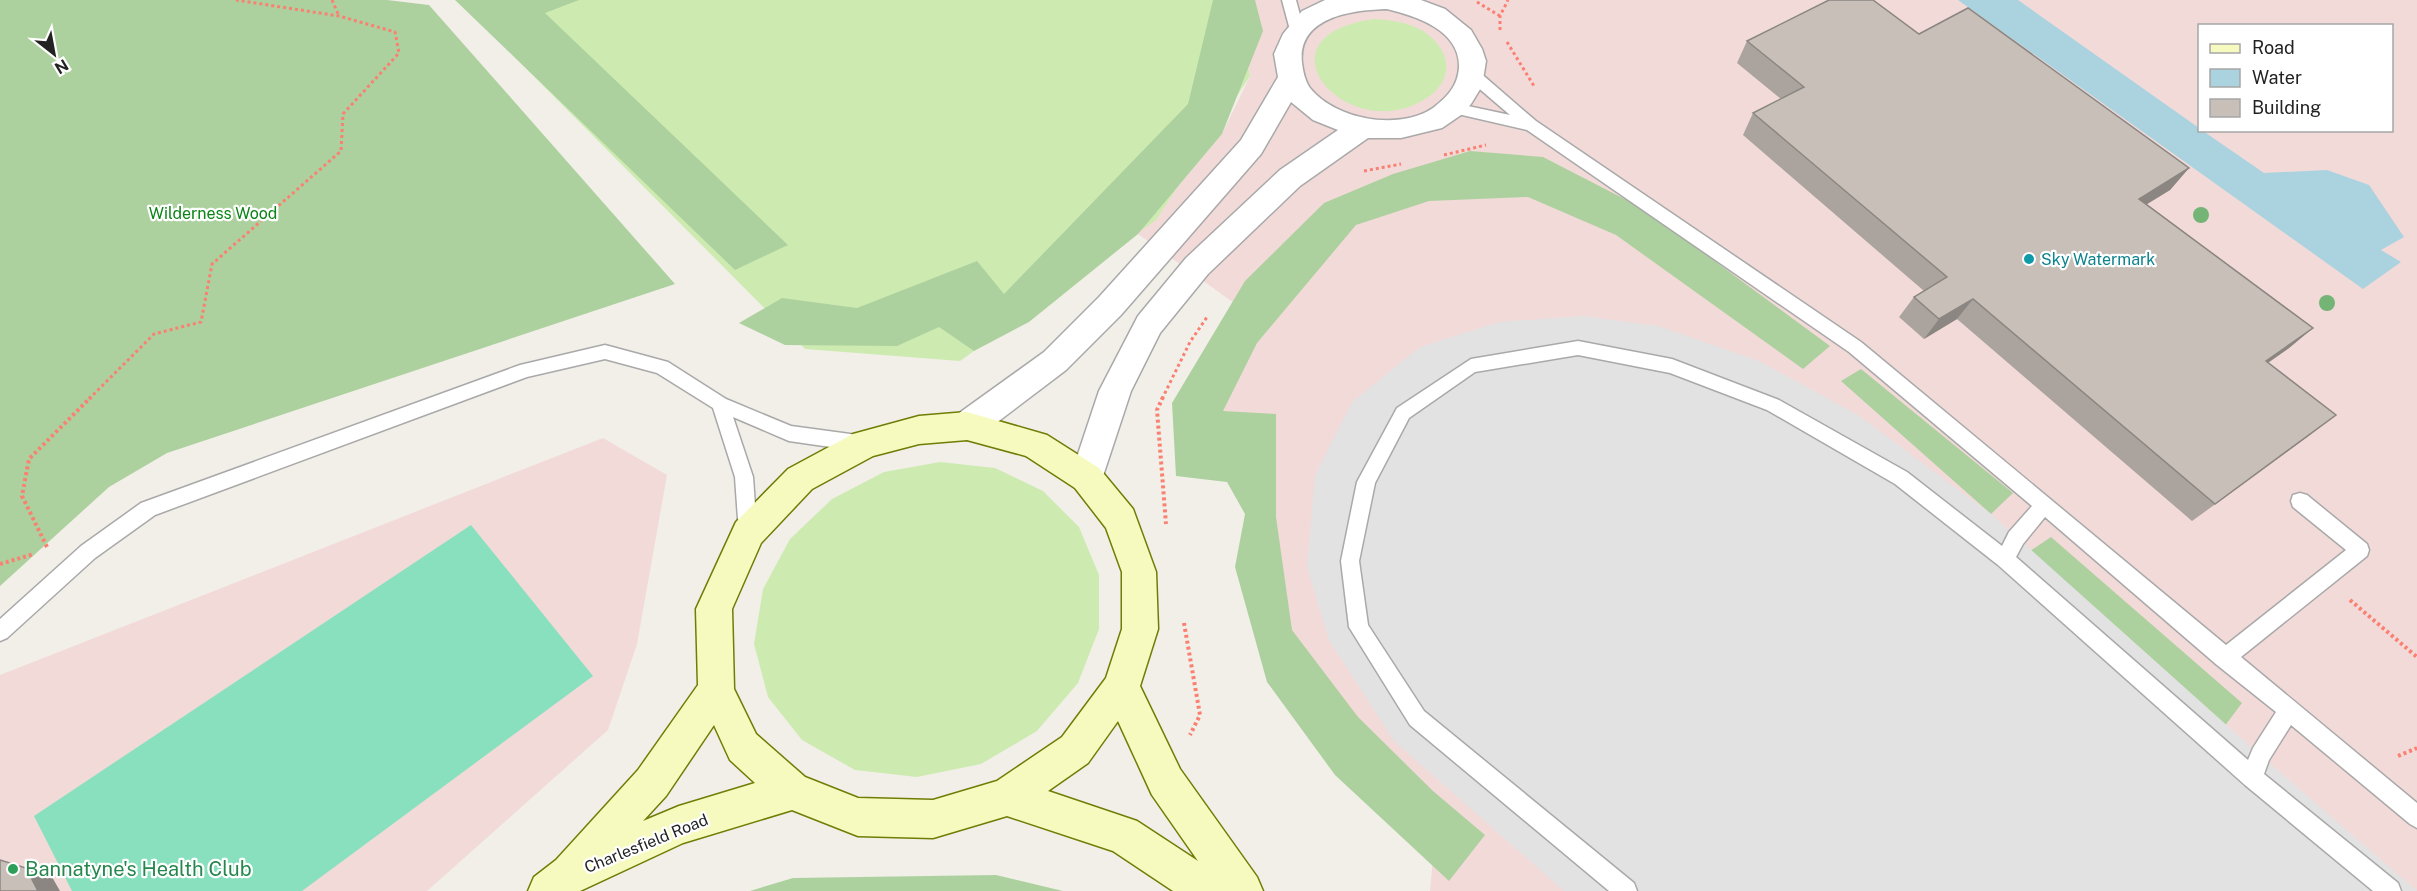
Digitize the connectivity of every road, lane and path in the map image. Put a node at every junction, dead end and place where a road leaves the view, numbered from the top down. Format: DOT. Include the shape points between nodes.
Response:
graph roads {
  1 [pos="236,0"];
  2 [pos="332,0"];
  3 [pos="1289,0"];
  4 [pos="1388,0"];
  5 [pos="1463,0"];
  6 [pos="1474,0"];
  7 [pos="1508,0"];
  8 [pos="1350,1"];
  9 [pos="339,16"];
  10 [pos="1500,16"];
  11 [pos="1450,25"];
  12 [pos="1297,30"];
  13 [pos="1473,75"];
  14 [pos="1290,79"];
  15 [pos="1454,108"];
  16 [pos="1531,125"];
  17 [pos="1363,127"];
  18 [pos="1440,156"];
  19 [pos="1405,163"];
  20 [pos="1359,172"];
  21 [pos="1209,314"];
  22 [pos="720,404"];
  23 [pos="967,426"];
  24 [pos="865,444"];
  25 [pos="1088,478"];
  26 [pos="2300,501"];
  27 [pos="2043,506"];
  28 [pos="1166,527"];
  29 [pos="748,533"];
  30 [pos="49,550"];
  31 [pos="2005,559"];
  32 [pos="2324,578"];
  33 [pos="1183,621"];
  34 [pos="0,632"];
  35 [pos="2417,657"];
  36 [pos="2224,658"];
  37 [pos="1121,687"];
  38 [pos="716,690"];
  39 [pos="2288,711"];
  40 [pos="2252,778"];
  41 [pos="1166,782"];
  42 [pos="792,791"];
  43 [pos="1007,797"];
  44 [pos="2417,817"];
  45 [pos="559,883"];
  46 [pos="1209,891"];
  47 [pos="1244,891"];
  48 [pos="1626,891"];
  49 [pos="2390,891"];
  1 -- 9 [label="path"];
  2 -- 9 [label="path"];
  3 -- 12 [label="lane"];
  4 -- 8 [label="street"];
  4 -- 11 [label="street" via="1422,9"];
  5 -- 11 [label="street"];
  6 -- 10 [label="path"];
  7 -- 10 [label="path"];
  8 -- 12 [label="street" via="1320,12"];
  9 -- 30 [label="path" via="395,32 399,53 343,114 341,151 212,264 201,322 154,334 29,459 22,496"];
  10 -- 16 [label="path" via="1499,29 1535,88"];
  11 -- 13 [label="street" via="1464,40 1472,58"];
  12 -- 14 [label="street" via="1287,53"];
  13 -- 15 [label="street" via="1467,93"];
  13 -- 16 [label="lane"];
  14 -- 17 [label="street" via="1310,104 1343,122"];
  14 -- 23 [label="street" via="1251,147 1110,306 1055,361"];
  15 -- 16 [label="lane"];
  15 -- 17 [label="street" via="1413,126"];
  16 -- 18 [label="path" via="1485,146"];
  16 -- 27 [label="lane" via="1855,347"];
  17 -- 25 [label="street" via="1290,178 1197,266 1149,325 1115,391"];
  19 -- 20 [label="path"];
  21 -- 28 [label="path" via="1190,342 1157,410"];
  22 -- 24 [label="lane" via="789,433"];
  22 -- 29 [label="lane" via="744,477"];
  22 -- 34 [label="lane" via="662,367 605,352 526,370 148,509 88,552"];
  23 -- 24 [label="street" via="919,430"];
  23 -- 25 [label="street" via="1035,445"];
  24 -- 29 [label="street" via="800,479"];
  25 -- 37 [label="street" via="1121,520 1139,572 1140,629"];
  26 -- 32 [label="lane" via="2360,550"];
  27 -- 31 [label="lane" via="2016,538"];
  27 -- 36 [label="lane"];
  29 -- 38 [label="street" via="714,609"];
  31 -- 40 [label="lane"];
  31 -- 48 [label="lane" via="1901,477 1773,405 1672,366 1578,348 1472,366 1403,413 1366,482 1350,561 1359,627 1417,718"];
  32 -- 35 [label="path"];
  32 -- 36 [label="lane"];
  33 -- 41 [label="path" via="1200,715"];
  36 -- 39 [label="lane"];
  37 -- 41 [label="street"];
  37 -- 43 [label="street" via="1075,750"];
  38 -- 42 [label="street" via="743,747"];
  38 -- 45 [label="street, Charlesfield Road" via="652,783"];
  39 -- 40 [label="lane" via="2260,755"];
  39 -- 44 [label="lane"];
  40 -- 49 [label="lane"];
  41 -- 47 [label="street"];
  42 -- 43 [label="street" via="858,817 922,819"];
  42 -- 45 [label="street, Charlesfield Road" via="679,825"];
  43 -- 46 [label="street" via="1123,835"];
}
